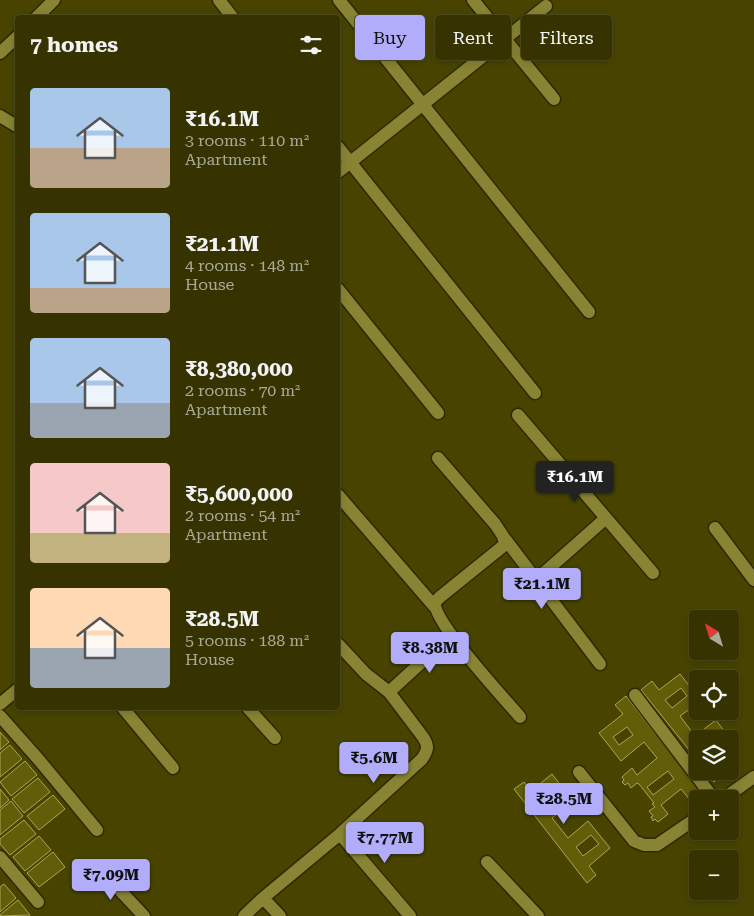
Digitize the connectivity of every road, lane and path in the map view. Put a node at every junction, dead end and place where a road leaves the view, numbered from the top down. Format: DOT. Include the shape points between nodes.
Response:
graph roads {
  1 [pos="219,0"];
  2 [pos="339,0"];
  3 [pos="474,0"];
  4 [pos="49,3"];
  5 [pos="546,6"];
  6 [pos="39,15"];
  7 [pos="231,15"];
  8 [pos="486,15"];
  9 [pos="511,34"];
  10 [pos="15,39"];
  11 [pos="511,46"];
  12 [pos="0,53"];
  13 [pos="479,60"];
  14 [pos="554,99"];
  15 [pos="423,104"];
  16 [pos="0,116"];
  17 [pos="15,125"];
  18 [pos="340,150"];
  19 [pos="350,162"];
  20 [pos="340,170"];
  21 [pos="340,291"];
  22 [pos="589,312"];
  23 [pos="536,393"];
  24 [pos="438,413"];
  25 [pos="518,415"];
  26 [pos="438,458"];
  27 [pos="340,497"];
  28 [pos="606,518"];
  29 [pos="715,528"];
  30 [pos="506,540"];
  31 [pos="653,573"];
  32 [pos="536,580"];
  33 [pos="754,580"];
  34 [pos="434,606"];
  35 [pos="451,636"];
  36 [pos="340,646"];
  37 [pos="600,664"];
  38 [pos="15,691"];
  39 [pos="389,692"];
  40 [pos="635,695"];
  41 [pos="0,704"];
  42 [pos="125,710"];
  43 [pos="250,710"];
  44 [pos="0,716"];
  45 [pos="520,717"];
  46 [pos="275,738"];
  47 [pos="173,768"];
  48 [pos="579,772"];
  49 [pos="754,777"];
  50 [pos="707,790"];
  51 [pos="736,790"];
  52 [pos="689,823"];
  53 [pos="97,830"];
  54 [pos="340,834"];
  55 [pos="0,857"];
  56 [pos="487,862"];
  57 [pos="100,868"];
  58 [pos="263,898"];
  59 [pos="38,902"];
  60 [pos="530,913"];
  61 [pos="144,916"];
  62 [pos="244,916"];
  63 [pos="280,916"];
  64 [pos="410,916"];
  1 -- 7 [label="street"];
  2 -- 15 [label="street"];
  3 -- 8 [label="street"];
  4 -- 6 [label="street"];
  5 -- 9 [label="street"];
  10 -- 12 [label="street"];
  11 -- 14 [label="street"];
  13 -- 15 [label="street"];
  15 -- 19 [label="street"];
  15 -- 22 [label="street"];
  16 -- 17 [label="street"];
  18 -- 19 [label="street"];
  19 -- 20 [label="street"];
  19 -- 23 [label="street"];
  21 -- 24 [label="street"];
  25 -- 28 [label="street"];
  26 -- 30 [label="street"];
  27 -- 34 [label="street"];
  28 -- 31 [label="street"];
  28 -- 32 [label="street"];
  29 -- 33 [label="street"];
  30 -- 32 [label="street"];
  30 -- 34 [label="street" via="502,547 440,597"];
  32 -- 37 [label="street"];
  34 -- 35 [label="street"];
  35 -- 39 [label="street"];
  35 -- 45 [label="street"];
  36 -- 39 [label="street" via="361,670"];
  38 -- 41 [label="street"];
  39 -- 54 [label="street" via="428,744 428,750"];
  40 -- 50 [label="street"];
  42 -- 47 [label="street"];
  43 -- 46 [label="street"];
  44 -- 53 [label="street"];
  48 -- 52 [label="street" via="634,841 657,845"];
  49 -- 51 [label="street"];
  54 -- 58 [label="street"];
  54 -- 64 [label="street"];
  55 -- 59 [label="street"];
  56 -- 60 [label="street"];
  57 -- 61 [label="street"];
  58 -- 62 [label="street"];
  58 -- 63 [label="street"];
}
